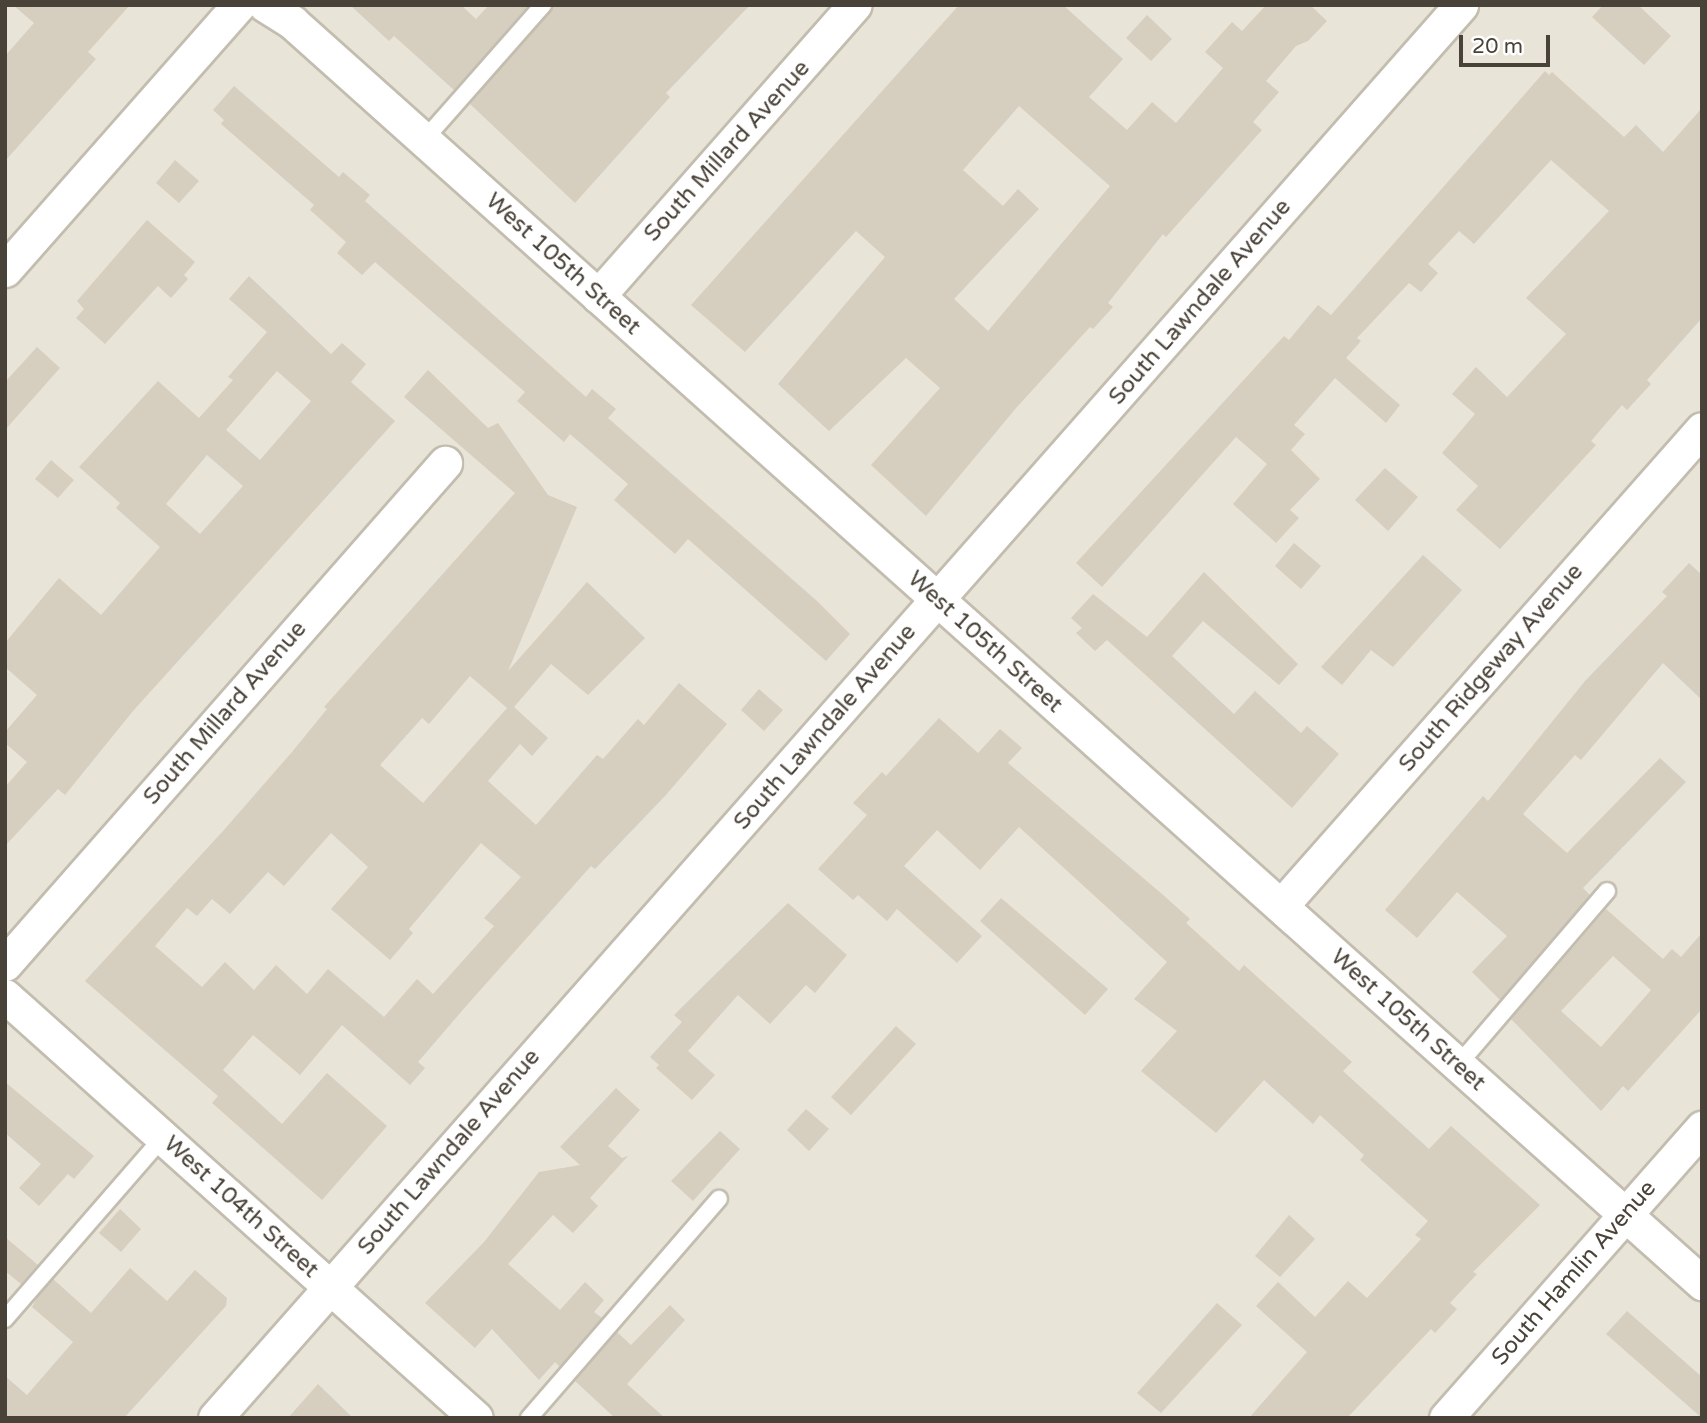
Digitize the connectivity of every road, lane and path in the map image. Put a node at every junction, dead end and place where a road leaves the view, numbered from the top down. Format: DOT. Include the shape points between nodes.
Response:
graph roads {
  1 [pos="239,5"];
  2 [pos="265,5"];
  3 [pos="543,5"];
  4 [pos="855,5"];
  5 [pos="1461,5"];
  6 [pos="424,140"];
  7 [pos="5,270"];
  8 [pos="598,296"];
  9 [pos="1702,429"];
  10 [pos="445,463"];
  11 [pos="937,599"];
  12 [pos="1607,891"];
  13 [pos="1281,906"];
  14 [pos="5,964"];
  15 [pos="5,996"];
  16 [pos="1458,1065"];
  17 [pos="1702,1128"];
  18 [pos="163,1138"];
  19 [pos="719,1199"];
  20 [pos="1625,1215"];
  21 [pos="1702,1283"];
  22 [pos="330,1287"];
  23 [pos="5,1319"];
  24 [pos="215,1418"];
  25 [pos="476,1418"];
  26 [pos="529,1418"];
  27 [pos="1447,1418"];
  1 -- 7 [label="street"];
  2 -- 6 [label="street, West 105th Street" via="292,22"];
  3 -- 6 [label="lane"];
  4 -- 8 [label="street, South Millard Avenue"];
  5 -- 11 [label="street, South Lawndale Avenue"];
  6 -- 8 [label="street, West 105th Street"];
  8 -- 11 [label="street, West 105th Street"];
  9 -- 13 [label="street, South Ridgeway Avenue"];
  10 -- 14 [label="street, South Millard Avenue"];
  11 -- 13 [label="street, West 105th Street"];
  11 -- 22 [label="street, South Lawndale Avenue"];
  12 -- 16 [label="lane"];
  13 -- 16 [label="street, West 105th Street"];
  15 -- 18 [label="street, West 104th Street"];
  16 -- 20 [label="street, West 105th Street"];
  17 -- 20 [label="street, South Hamlin Avenue"];
  18 -- 22 [label="street, West 104th Street"];
  18 -- 23 [label="lane"];
  19 -- 26 [label="lane"];
  20 -- 21 [label="street, West 105th Street"];
  20 -- 27 [label="street, South Hamlin Avenue"];
  22 -- 24 [label="street, South Lawndale Avenue"];
  22 -- 25 [label="street, West 104th Street"];
}
